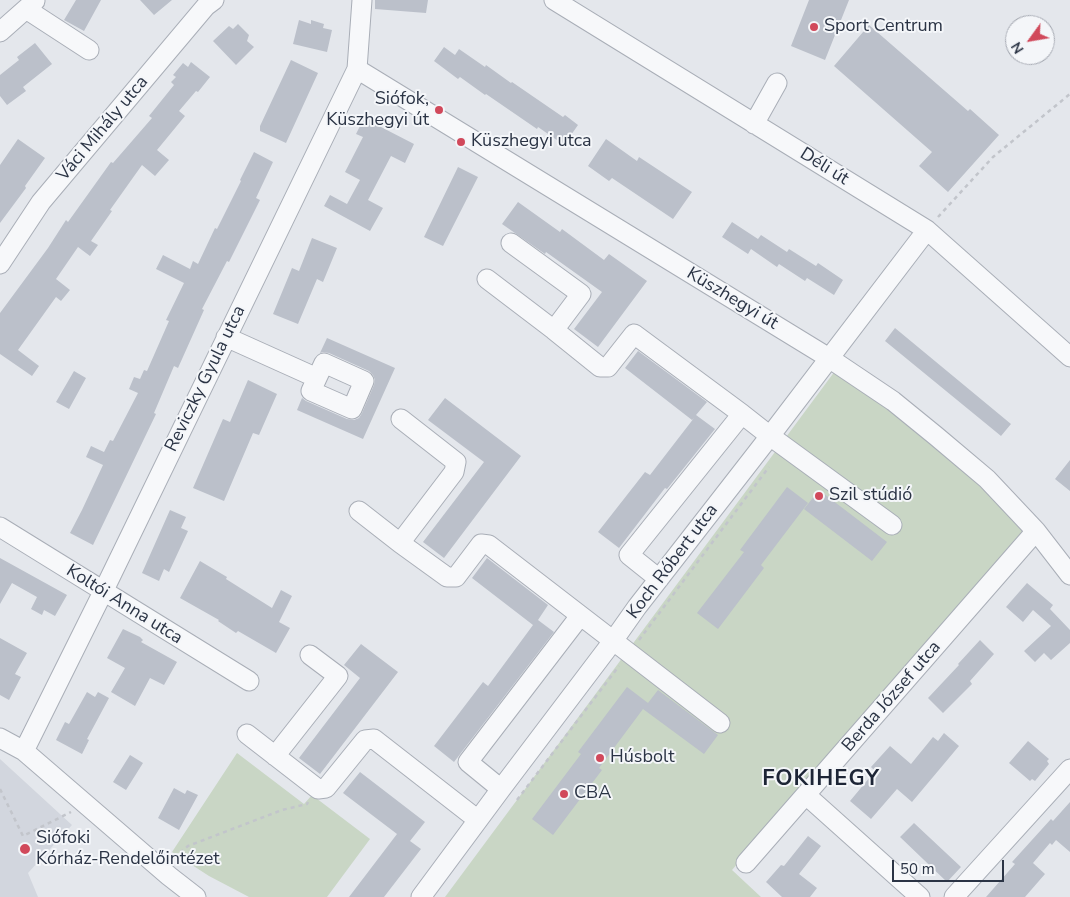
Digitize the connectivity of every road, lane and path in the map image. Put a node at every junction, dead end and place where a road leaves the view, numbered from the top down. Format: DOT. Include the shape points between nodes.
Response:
graph roads {
  1 [pos="214,0"];
  2 [pos="362,0"];
  3 [pos="557,1"];
  4 [pos="31,4"];
  5 [pos="0,32"];
  6 [pos="89,50"];
  7 [pos="357,69"];
  8 [pos="777,83"];
  9 [pos="1070,94"];
  10 [pos="754,124"];
  11 [pos="926,230"];
  12 [pos="511,243"];
  13 [pos="0,264"];
  14 [pos="487,279"];
  15 [pos="554,330"];
  16 [pos="226,337"];
  17 [pos="829,358"];
  18 [pos="1070,358"];
  19 [pos="317,378"];
  20 [pos="742,414"];
  21 [pos="401,419"];
  22 [pos="778,441"];
  23 [pos="359,511"];
  24 [pos="892,525"];
  25 [pos="0,527"];
  26 [pos="1036,531"];
  27 [pos="400,543"];
  28 [pos="1070,576"];
  29 [pos="659,579"];
  30 [pos="102,592"];
  31 [pos="580,616"];
  32 [pos="613,641"];
  33 [pos="629,653"];
  34 [pos="310,654"];
  35 [pos="249,681"];
  36 [pos="720,723"];
  37 [pos="247,734"];
  38 [pos="0,738"];
  39 [pos="24,751"];
  40 [pos="275,756"];
  41 [pos="1070,769"];
  42 [pos="318,789"];
  43 [pos="501,789"];
  44 [pos="0,790"];
  45 [pos="806,795"];
  46 [pos="517,800"];
  47 [pos="86,804"];
  48 [pos="478,820"];
  49 [pos="746,863"];
  50 [pos="162,869"];
  51 [pos="196,897"];
  52 [pos="421,897"];
  53 [pos="920,897"];
  54 [pos="954,897"];
  1 -- 13 [label="street, Váci Mihály utca" via="41,202"];
  2 -- 7 [label="street, Reviczky Gyula utca"];
  3 -- 10 [label="street, Déli út"];
  4 -- 5 [label="street"];
  4 -- 6 [label="street"];
  7 -- 16 [label="street, Reviczky Gyula utca"];
  7 -- 17 [label="street, Küszhegyi út"];
  8 -- 10 [label="street"];
  9 -- 11 [label="path" via="993,157"];
  10 -- 11 [label="street, Déli út"];
  11 -- 17 [label="street, Koch Róbert utca"];
  11 -- 18 [label="street, Déli út"];
  12 -- 15 [label="street" via="581,294"];
  14 -- 15 [label="street"];
  15 -- 20 [label="street" via="600,367 608,367 634,334"];
  16 -- 19 [label="street"];
  16 -- 30 [label="street, Reviczky Gyula utca"];
  17 -- 22 [label="street, Koch Róbert utca"];
  17 -- 26 [label="street, Küszhegyi út" via="936,436 987,479"];
  20 -- 22 [label="street"];
  20 -- 29 [label="street" via="629,555"];
  21 -- 27 [label="street" via="456,462 454,472"];
  22 -- 24 [label="street"];
  22 -- 29 [label="street, Koch Róbert utca"];
  22 -- 33 [label="path"];
  23 -- 27 [label="street"];
  25 -- 30 [label="street, Koltói Anna utca"];
  26 -- 28 [label="street, Küszhegyi út"];
  26 -- 45 [label="street, Berda József utca"];
  27 -- 31 [label="street" via="448,577 456,577 481,544 488,545"];
  29 -- 32 [label="street, Koch Róbert utca"];
  30 -- 35 [label="street, Koltói Anna utca"];
  30 -- 39 [label="street, Reviczky Gyula utca"];
  31 -- 32 [label="street"];
  31 -- 43 [label="street" via="468,762"];
  32 -- 33 [label="street"];
  32 -- 43 [label="street, Koch Róbert utca"];
  33 -- 36 [label="street"];
  33 -- 46 [label="path"];
  34 -- 40 [label="street" via="338,676"];
  37 -- 40 [label="street"];
  38 -- 39 [label="street"];
  39 -- 47 [label="street"];
  40 -- 42 [label="street"];
  41 -- 54 [label="street"];
  42 -- 48 [label="street" via="326,788 365,740 374,739"];
  42 -- 50 [label="path" via="307,804 282,810 188,846"];
  43 -- 48 [label="street, Koch Róbert utca"];
  44 -- 47 [label="path" via="23,836"];
  45 -- 49 [label="street, Berda József utca"];
  45 -- 53 [label="street"];
  47 -- 50 [label="street"];
  48 -- 52 [label="street, Koch Róbert utca"];
  50 -- 51 [label="street"];
}
